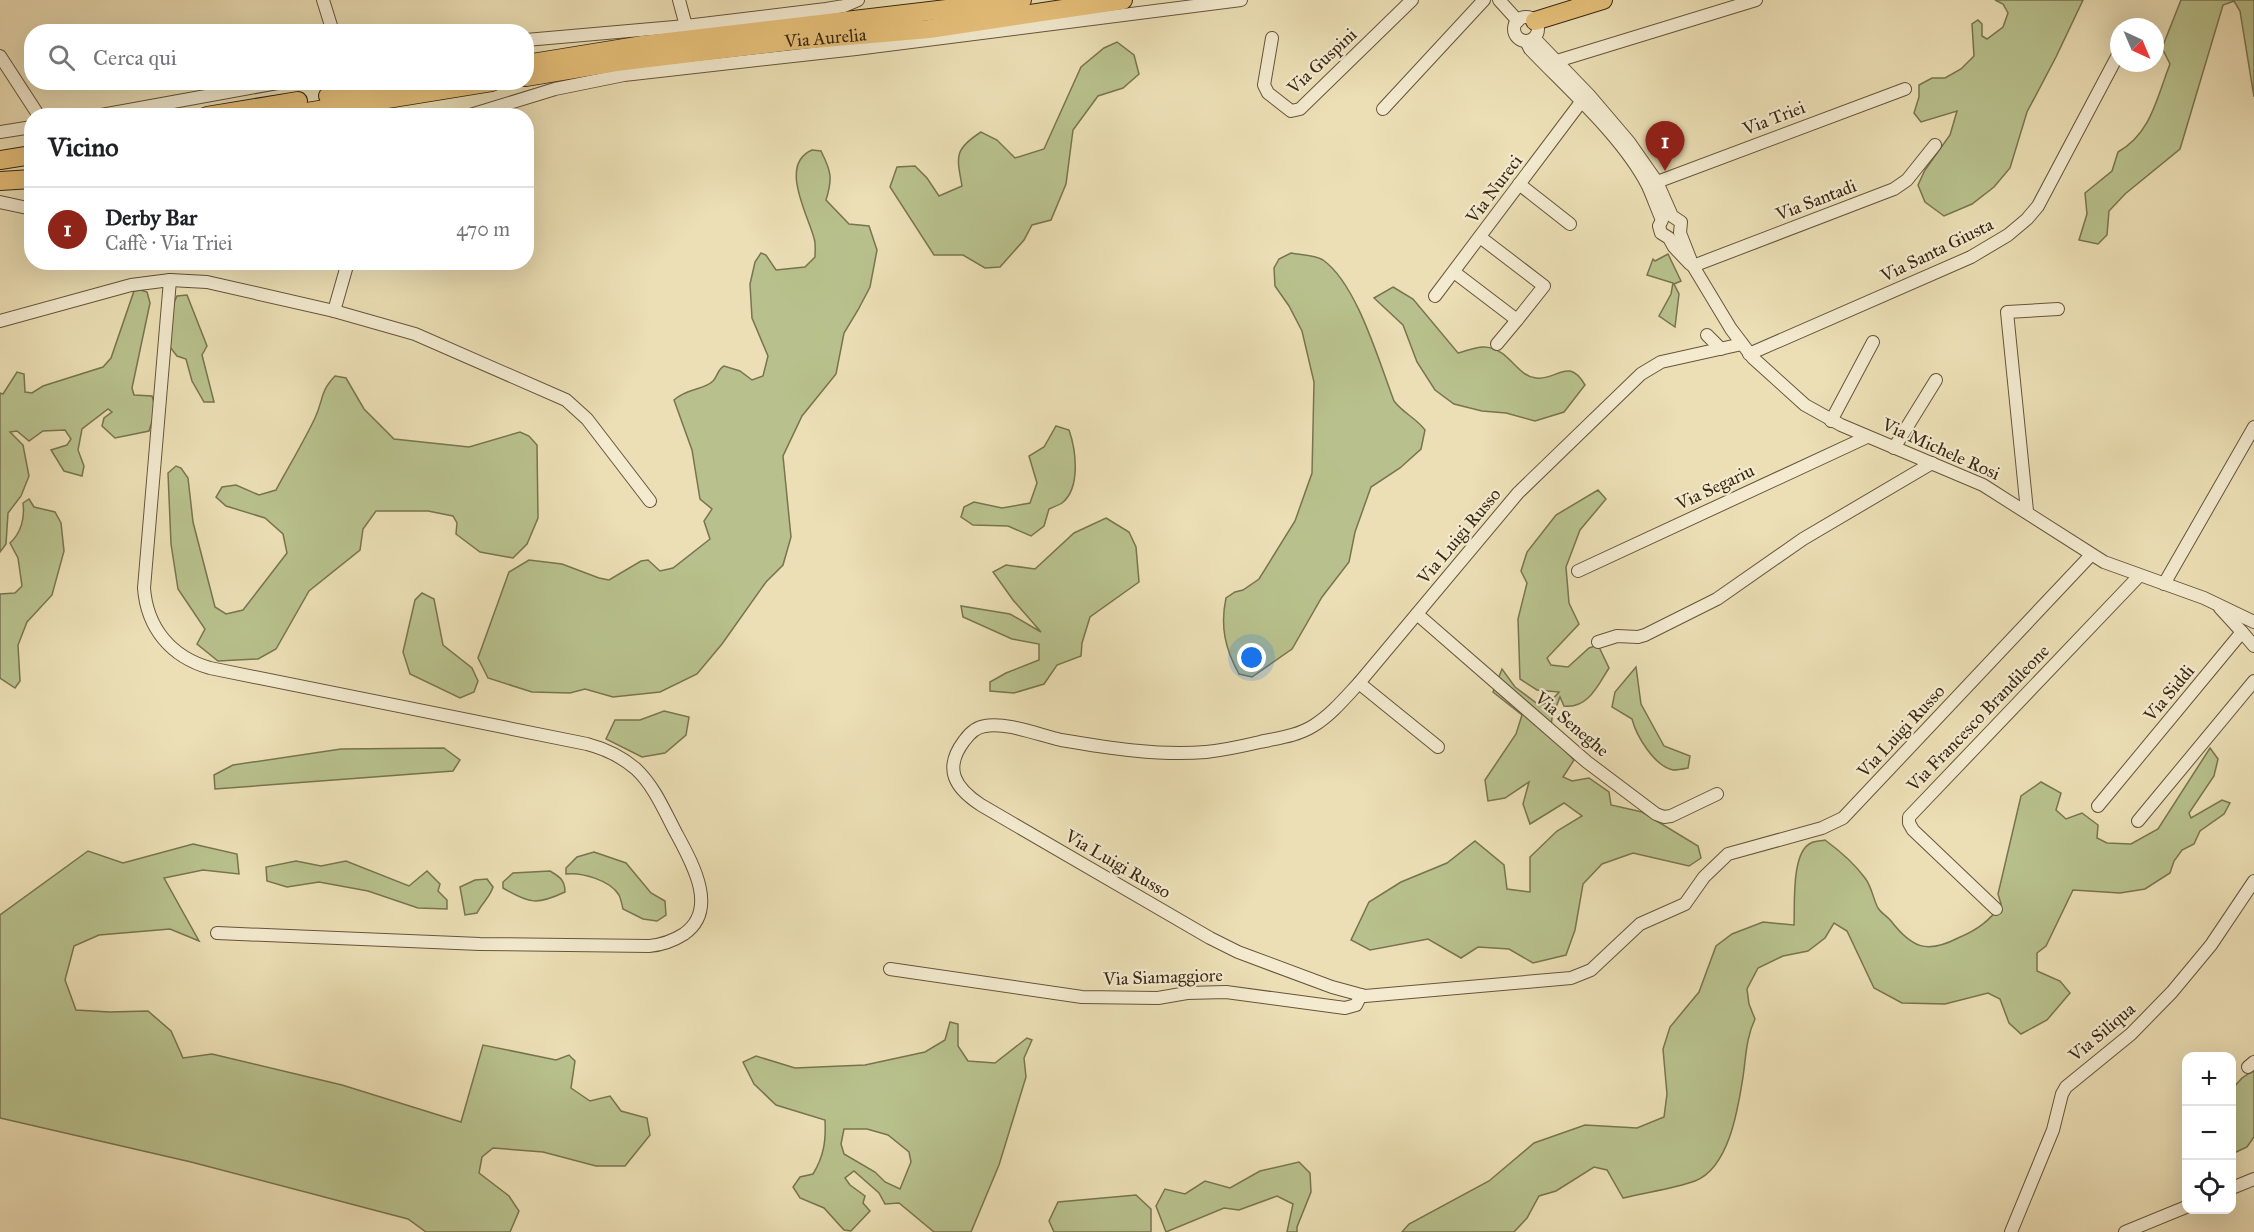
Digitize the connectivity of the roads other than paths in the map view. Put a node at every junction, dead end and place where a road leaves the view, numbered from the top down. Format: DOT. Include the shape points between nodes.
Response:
graph roads {
  1 [pos="323,0"];
  2 [pos="679,0"];
  3 [pos="858,0"];
  4 [pos="930,0"];
  5 [pos="1023,0"];
  6 [pos="1124,0"];
  7 [pos="1240,0"];
  8 [pos="1412,0"];
  9 [pos="1484,0"];
  10 [pos="1499,0"];
  11 [pos="1603,0"];
  12 [pos="1756,0"];
  13 [pos="846,22"];
  14 [pos="330,24"];
  15 [pos="686,26"];
  16 [pos="1528,30"];
  17 [pos="1272,38"];
  18 [pos="534,39"];
  19 [pos="0,56"];
  20 [pos="1557,61"];
  21 [pos="534,63"];
  22 [pos="2110,70"];
  23 [pos="534,76"];
  24 [pos="1905,88"];
  25 [pos="239,90"];
  26 [pos="361,90"];
  27 [pos="443,90"];
  28 [pos="1581,102"];
  29 [pos="34,108"];
  30 [pos="140,108"];
  31 [pos="255,108"];
  32 [pos="331,108"];
  33 [pos="493,108"];
  34 [pos="1383,110"];
  35 [pos="24,128"];
  36 [pos="0,132"];
  37 [pos="24,143"];
  38 [pos="1935,145"];
  39 [pos="0,147"];
  40 [pos="24,156"];
  41 [pos="0,160"];
  42 [pos="24,180"];
  43 [pos="0,181"];
  44 [pos="1657,182"];
  45 [pos="1519,184"];
  46 [pos="0,202"];
  47 [pos="24,208"];
  48 [pos="1667,218"];
  49 [pos="1570,224"];
  50 [pos="1674,235"];
  51 [pos="1480,237"];
  52 [pos="1693,266"];
  53 [pos="346,270"];
  54 [pos="1454,272"];
  55 [pos="170,280"];
  56 [pos="1435,296"];
  57 [pos="2058,309"];
  58 [pos="334,311"];
  59 [pos="1517,320"];
  60 [pos="0,321"];
  61 [pos="1707,335"];
  62 [pos="1873,342"];
  63 [pos="1497,344"];
  64 [pos="1672,347"];
  65 [pos="1721,349"];
  66 [pos="1745,349"];
  67 [pos="1692,355"];
  68 [pos="1936,380"];
  69 [pos="1831,421"];
  70 [pos="2254,427"];
  71 [pos="1867,437"];
  72 [pos="1894,448"];
  73 [pos="1932,464"];
  74 [pos="650,501"];
  75 [pos="2027,511"];
  76 [pos="2091,555"];
  77 [pos="1578,571"];
  78 [pos="2139,576"];
  79 [pos="2164,584"];
  80 [pos="2215,603"];
  81 [pos="1417,614"];
  82 [pos="2254,622"];
  83 [pos="2242,632"];
  84 [pos="1598,642"];
  85 [pos="2254,646"];
  86 [pos="2254,681"];
  87 [pos="1359,683"];
  88 [pos="1438,747"];
  89 [pos="1717,794"];
  90 [pos="2098,806"];
  91 [pos="2138,821"];
  92 [pos="2254,881"];
  93 [pos="1996,909"];
  94 [pos="217,933"];
  95 [pos="890,969"];
  96 [pos="1361,996"];
  97 [pos="2254,1179"];
  98 [pos="2236,1186"];
  99 [pos="2182,1209"];
  100 [pos="2011,1232"];
  101 [pos="2125,1232"];
  1 -- 14 [label="street"];
  2 -- 15 [label="street"];
  3 -- 15 [label="street" via="826,9"];
  4 -- 13 [label="highway" via="916,6 871,12"];
  5 -- 13 [label="highway, Via Aurelia"];
  6 -- 23 [label="highway, Via Aurelia" via="929,29 790,40"];
  7 -- 33 [label="street" via="624,75 555,89"];
  8 -- 17 [label="street, Via Guspini" via="1300,109 1291,111 1264,85"];
  9 -- 34 [label="street"];
  10 -- 16 [label="street, Via Michele Rosi"];
  11 -- 16 [label="highway"];
  12 -- 20 [label="street"];
  13 -- 21 [label="highway, Via Aurelia" via="643,45"];
  15 -- 18 [label="street"];
  16 -- 20 [label="street, Via Michele Rosi"];
  16 -- 28 [label="street, Via Michele Rosi"];
  19 -- 29 [label="street"];
  20 -- 44 [label="street, Via Michele Rosi" via="1618,128"];
  22 -- 66 [label="street, Via Santa Giusta" via="2041,201 2018,228 1971,257"];
  24 -- 44 [label="street, Via Triei"];
  25 -- 30 [label="street"];
  26 -- 31 [label="highway"];
  27 -- 32 [label="highway"];
  28 -- 45 [label="street, Via Nureci"];
  28 -- 48 [label="street, Via Michele Rosi" via="1633,163"];
  35 -- 36 [label="street"];
  37 -- 39 [label="highway"];
  38 -- 52 [label="street, Via Santadi" via="1897,188"];
  40 -- 41 [label="highway"];
  42 -- 43 [label="highway"];
  44 -- 48 [label="street, Via Michele Rosi"];
  45 -- 49 [label="street"];
  45 -- 51 [label="street, Via Nureci"];
  46 -- 47 [label="street"];
  48 -- 50 [label="street, Via Michele Rosi" via="1681,222"];
  48 -- 50 [label="street, Via Michele Rosi" via="1660,230 1663,235"];
  50 -- 52 [label="street, Via Michele Rosi" via="1674,247"];
  51 -- 54 [label="street, Via Nureci"];
  51 -- 59 [label="street" via="1544,286"];
  52 -- 66 [label="street, Via Michele Rosi"];
  53 -- 58 [label="street"];
  54 -- 56 [label="street, Via Nureci"];
  54 -- 59 [label="street"];
  55 -- 58 [label="street" via="207,282"];
  55 -- 60 [label="street" via="131,285"];
  55 -- 94 [label="street" via="144,588 149,616 163,640 178,654 210,668 610,751 636,770 653,791 689,859 702,898 700,916 691,929 675,939 653,945 480,944"];
  57 -- 75 [label="street" via="2007,312"];
  58 -- 74 [label="street" via="415,334 566,400 587,419"];
  59 -- 63 [label="street"];
  61 -- 65 [label="street"];
  62 -- 69 [label="street"];
  64 -- 67 [label="street"];
  65 -- 66 [label="street, Via Luigi Russo"];
  65 -- 67 [label="street, Via Luigi Russo"];
  66 -- 69 [label="street, Via Michele Rosi" via="1791,395"];
  67 -- 81 [label="street, Via Luigi Russo" via="1658,363 1641,374 1526,484"];
  68 -- 72 [label="street"];
  69 -- 71 [label="street, Via Michele Rosi"];
  70 -- 79 [label="street"];
  71 -- 72 [label="street, Via Michele Rosi"];
  71 -- 77 [label="street, Via Segariu"];
  72 -- 73 [label="street, Via Michele Rosi"];
  73 -- 75 [label="street, Via Michele Rosi" via="1983,485"];
  73 -- 84 [label="street" via="1803,539 1710,603 1646,635 1617,636"];
  75 -- 76 [label="street, Via Michele Rosi"];
  76 -- 78 [label="street, Via Michele Rosi"];
  76 -- 96 [label="street, Via Luigi Russo" via="1843,818 1822,828 1728,854 1704,877 1685,904 1640,924 1587,972 1567,979"];
  78 -- 79 [label="street, Via Michele Rosi"];
  78 -- 93 [label="street, Via Francesco Brandileone" via="1909,817 1912,830"];
  79 -- 80 [label="street, Via Michele Rosi"];
  80 -- 82 [label="street, Via Michele Rosi"];
  80 -- 83 [label="street"];
  81 -- 87 [label="street, Via Luigi Russo"];
  81 -- 89 [label="street, Via Seneghe" via="1579,755 1656,814 1670,817"];
  83 -- 85 [label="street"];
  83 -- 90 [label="street, Via Siddi"];
  86 -- 91 [label="street"];
  87 -- 88 [label="street"];
  87 -- 96 [label="street, Via Luigi Russo" via="1328,715 1307,729 1230,748 1195,752 1138,750 987,725 969,735 953,763 959,786 973,800 1201,933 1238,952"];
  92 -- 100 [label="street, Via Siliqua" via="2211,945 2168,997 2131,1034 2066,1087 2053,1130"];
  95 -- 96 [label="street, Via Siamaggiore" via="1093,998 1226,992 1347,1008 1356,1005"];
  97 -- 98 [label="street"];
  99 -- 101 [label="street"];
}
